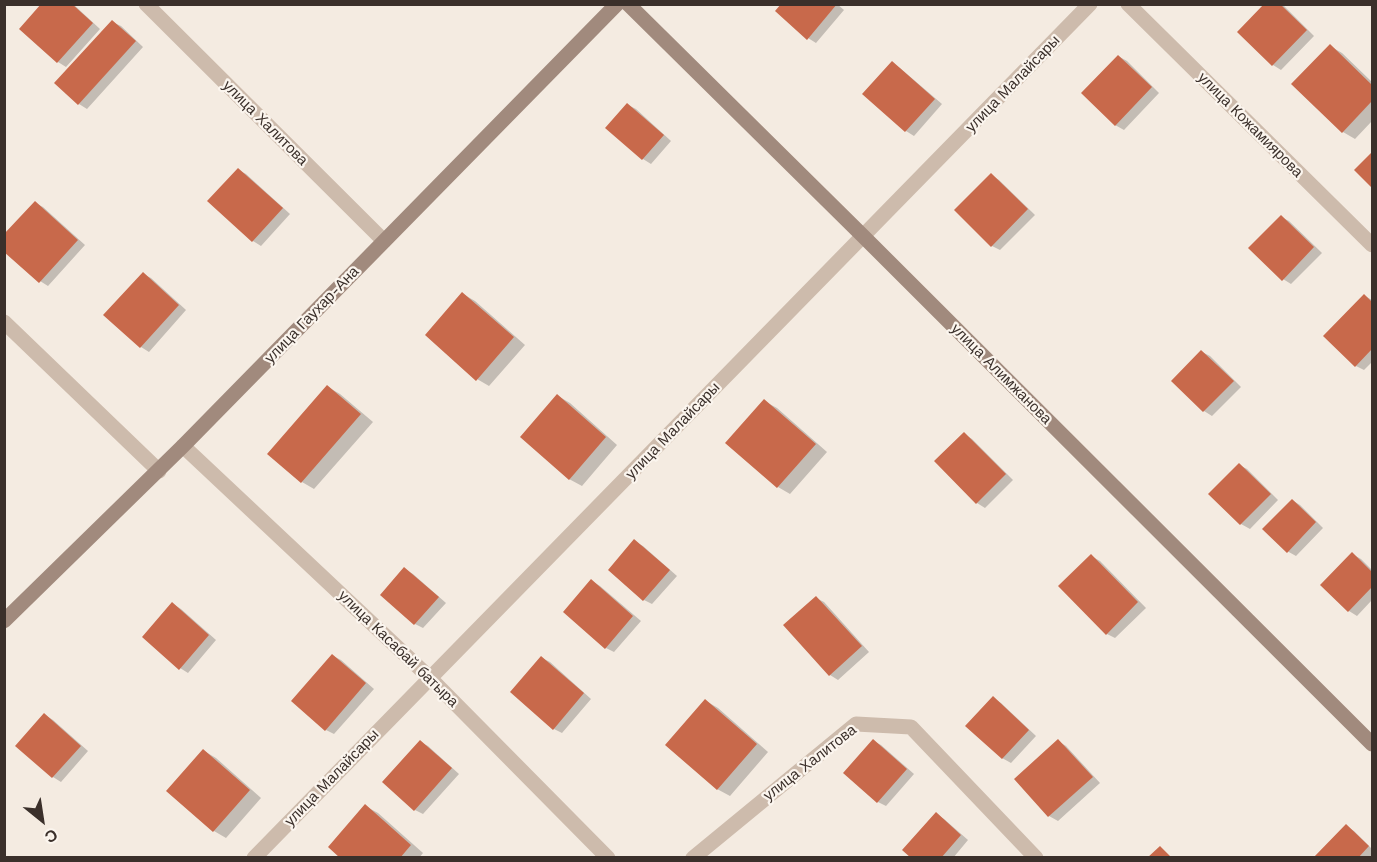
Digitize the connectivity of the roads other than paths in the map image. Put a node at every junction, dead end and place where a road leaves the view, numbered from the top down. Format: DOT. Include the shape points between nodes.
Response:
graph roads {
  1 [pos="146,4"];
  2 [pos="617,4"];
  3 [pos="628,4"];
  4 [pos="1090,4"];
  5 [pos="1128,4"];
  6 [pos="864,237"];
  7 [pos="384,241"];
  8 [pos="1372,245"];
  9 [pos="4,322"];
  10 [pos="183,446"];
  11 [pos="159,471"];
  12 [pos="4,621"];
  13 [pos="430,678"];
  14 [pos="1372,744"];
  15 [pos="254,858"];
  16 [pos="608,858"];
  17 [pos="693,858"];
  18 [pos="1036,858"];
  1 -- 7 [label="street, улица Халитова"];
  2 -- 7 [label="street, улица Гаухар-Ана"];
  3 -- 6 [label="street, улица Алимжанова"];
  4 -- 6 [label="street, улица Малайсары"];
  5 -- 8 [label="street, улица Кожамиярова"];
  6 -- 13 [label="street, улица Малайсары"];
  6 -- 14 [label="street, улица Алимжанова"];
  7 -- 10 [label="street, улица Гаухар-Ана"];
  9 -- 11 [label="street"];
  10 -- 11 [label="street, улица Гаухар-Ана"];
  10 -- 13 [label="street, улица Касабай батыра"];
  11 -- 12 [label="street, улица Гаухар-Ана"];
  13 -- 15 [label="street, улица Малайсары"];
  13 -- 16 [label="street, улица Касабай батыра"];
  17 -- 18 [label="street, улица Халитова" via="856,724 911,727"];
}
